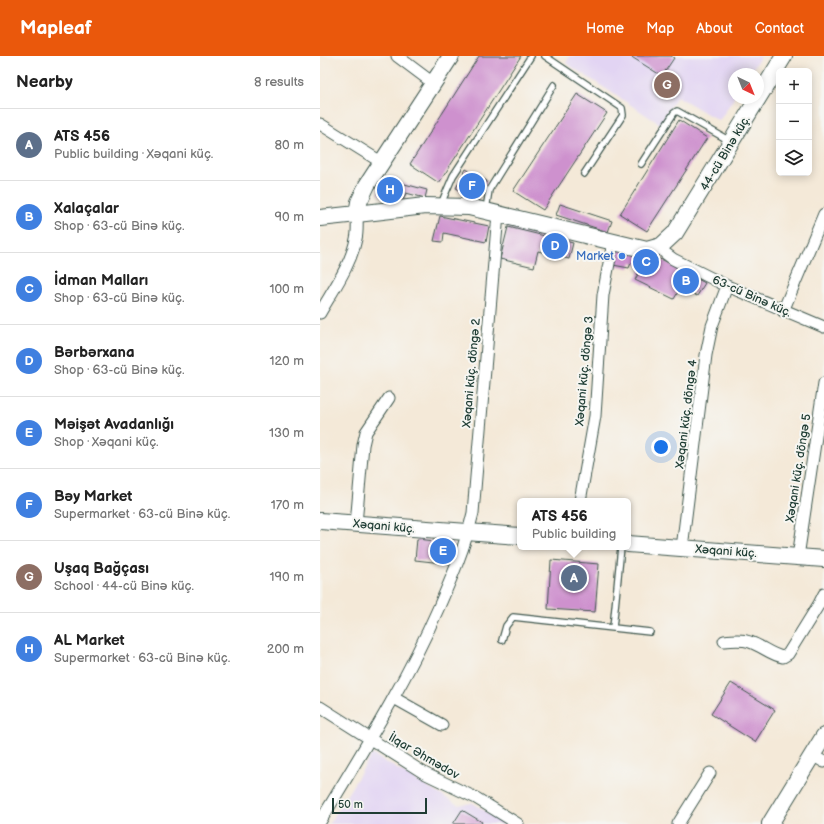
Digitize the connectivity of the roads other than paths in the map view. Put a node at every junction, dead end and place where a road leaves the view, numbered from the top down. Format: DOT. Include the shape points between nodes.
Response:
graph roads {
  1 [pos="398,56"];
  2 [pos="451,56"];
  3 [pos="531,56"];
  4 [pos="544,56"];
  5 [pos="784,56"];
  6 [pos="433,83"];
  7 [pos="554,85"];
  8 [pos="320,124"];
  9 [pos="732,142"];
  10 [pos="381,162"];
  11 [pos="641,164"];
  12 [pos="584,174"];
  13 [pos="441,206"];
  14 [pos="492,213"];
  15 [pos="357,214"];
  16 [pos="824,214"];
  17 [pos="320,218"];
  18 [pos="613,242"];
  19 [pos="661,246"];
  20 [pos="726,286"];
  21 [pos="783,311"];
  22 [pos="320,313"];
  23 [pos="824,327"];
  24 [pos="824,383"];
  25 [pos="389,398"];
  26 [pos="581,498"];
  27 [pos="320,521"];
  28 [pos="356,524"];
  29 [pos="468,533"];
  30 [pos="517,536"];
  31 [pos="631,544"];
  32 [pos="682,548"];
  33 [pos="621,550"];
  34 [pos="798,557"];
  35 [pos="824,559"];
  36 [pos="824,594"];
  37 [pos="613,628"];
  38 [pos="650,632"];
  39 [pos="502,640"];
  40 [pos="724,641"];
  41 [pos="394,698"];
  42 [pos="320,707"];
  43 [pos="442,725"];
  44 [pos="824,736"];
  45 [pos="370,740"];
  46 [pos="818,759"];
  47 [pos="710,773"];
  48 [pos="320,822"];
  49 [pos="518,824"];
  50 [pos="678,824"];
  51 [pos="770,824"];
  1 -- 6 [label="street"];
  2 -- 6 [label="street"];
  3 -- 13 [label="lane" via="453,176"];
  4 -- 12 [label="lane" via="622,108 623,115"];
  5 -- 9 [label="street, 44-cü Binə küç."];
  6 -- 10 [label="street"];
  7 -- 14 [label="lane" via="489,190"];
  8 -- 10 [label="street"];
  9 -- 11 [label="lane" via="677,111"];
  9 -- 19 [label="street, 44-cü Binə küç." via="675,233"];
  10 -- 15 [label="street" via="363,192"];
  13 -- 14 [label="street"];
  13 -- 15 [label="street"];
  14 -- 18 [label="street"];
  14 -- 29 [label="street, Xəqani küç. döngə 2" via="473,512"];
  15 -- 17 [label="street"];
  15 -- 22 [label="street" via="356,240 344,270"];
  16 -- 21 [label="street"];
  18 -- 19 [label="street" via="647,250"];
  18 -- 26 [label="street, Xəqani küç. döngə 3" via="603,295 595,416"];
  19 -- 20 [label="street, 63-cü Binə küç." via="673,259"];
  20 -- 21 [label="street, 63-cü Binə küç."];
  20 -- 32 [label="street, Xəqani küç. döngə 4" via="712,326 706,356"];
  21 -- 23 [label="street, 63-cü Binə küç."];
  24 -- 34 [label="street, Xəqani küç. döngə 5"];
  25 -- 28 [label="street" via="366,432"];
  27 -- 28 [label="street, Xəqani küç."];
  28 -- 29 [label="street, Xəqani küç."];
  29 -- 30 [label="street, Xəqani küç."];
  29 -- 41 [label="street, Xəqani küç. döngə 2" via="460,560 414,662"];
  31 -- 32 [label="street, Xəqani küç."];
  32 -- 34 [label="street, Xəqani küç."];
  33 -- 37 [label="lane"];
  34 -- 35 [label="street, Xəqani küç."];
  36 -- 40 [label="street" via="788,654 783,657 776,656 751,642"];
  37 -- 38 [label="lane"];
  37 -- 39 [label="lane" via="513,617 506,626"];
  41 -- 43 [label="street"];
  41 -- 45 [label="street, Xəqani küç. döngə 2"];
  42 -- 45 [label="street, İlqar Əhmədov"];
  44 -- 46 [label="street"];
  45 -- 48 [label="street, Xəqani küç. döngə 2"];
  45 -- 49 [label="street, İlqar Əhmədov" via="424,773 476,798"];
  46 -- 51 [label="street"];
  47 -- 50 [label="street"];
}
